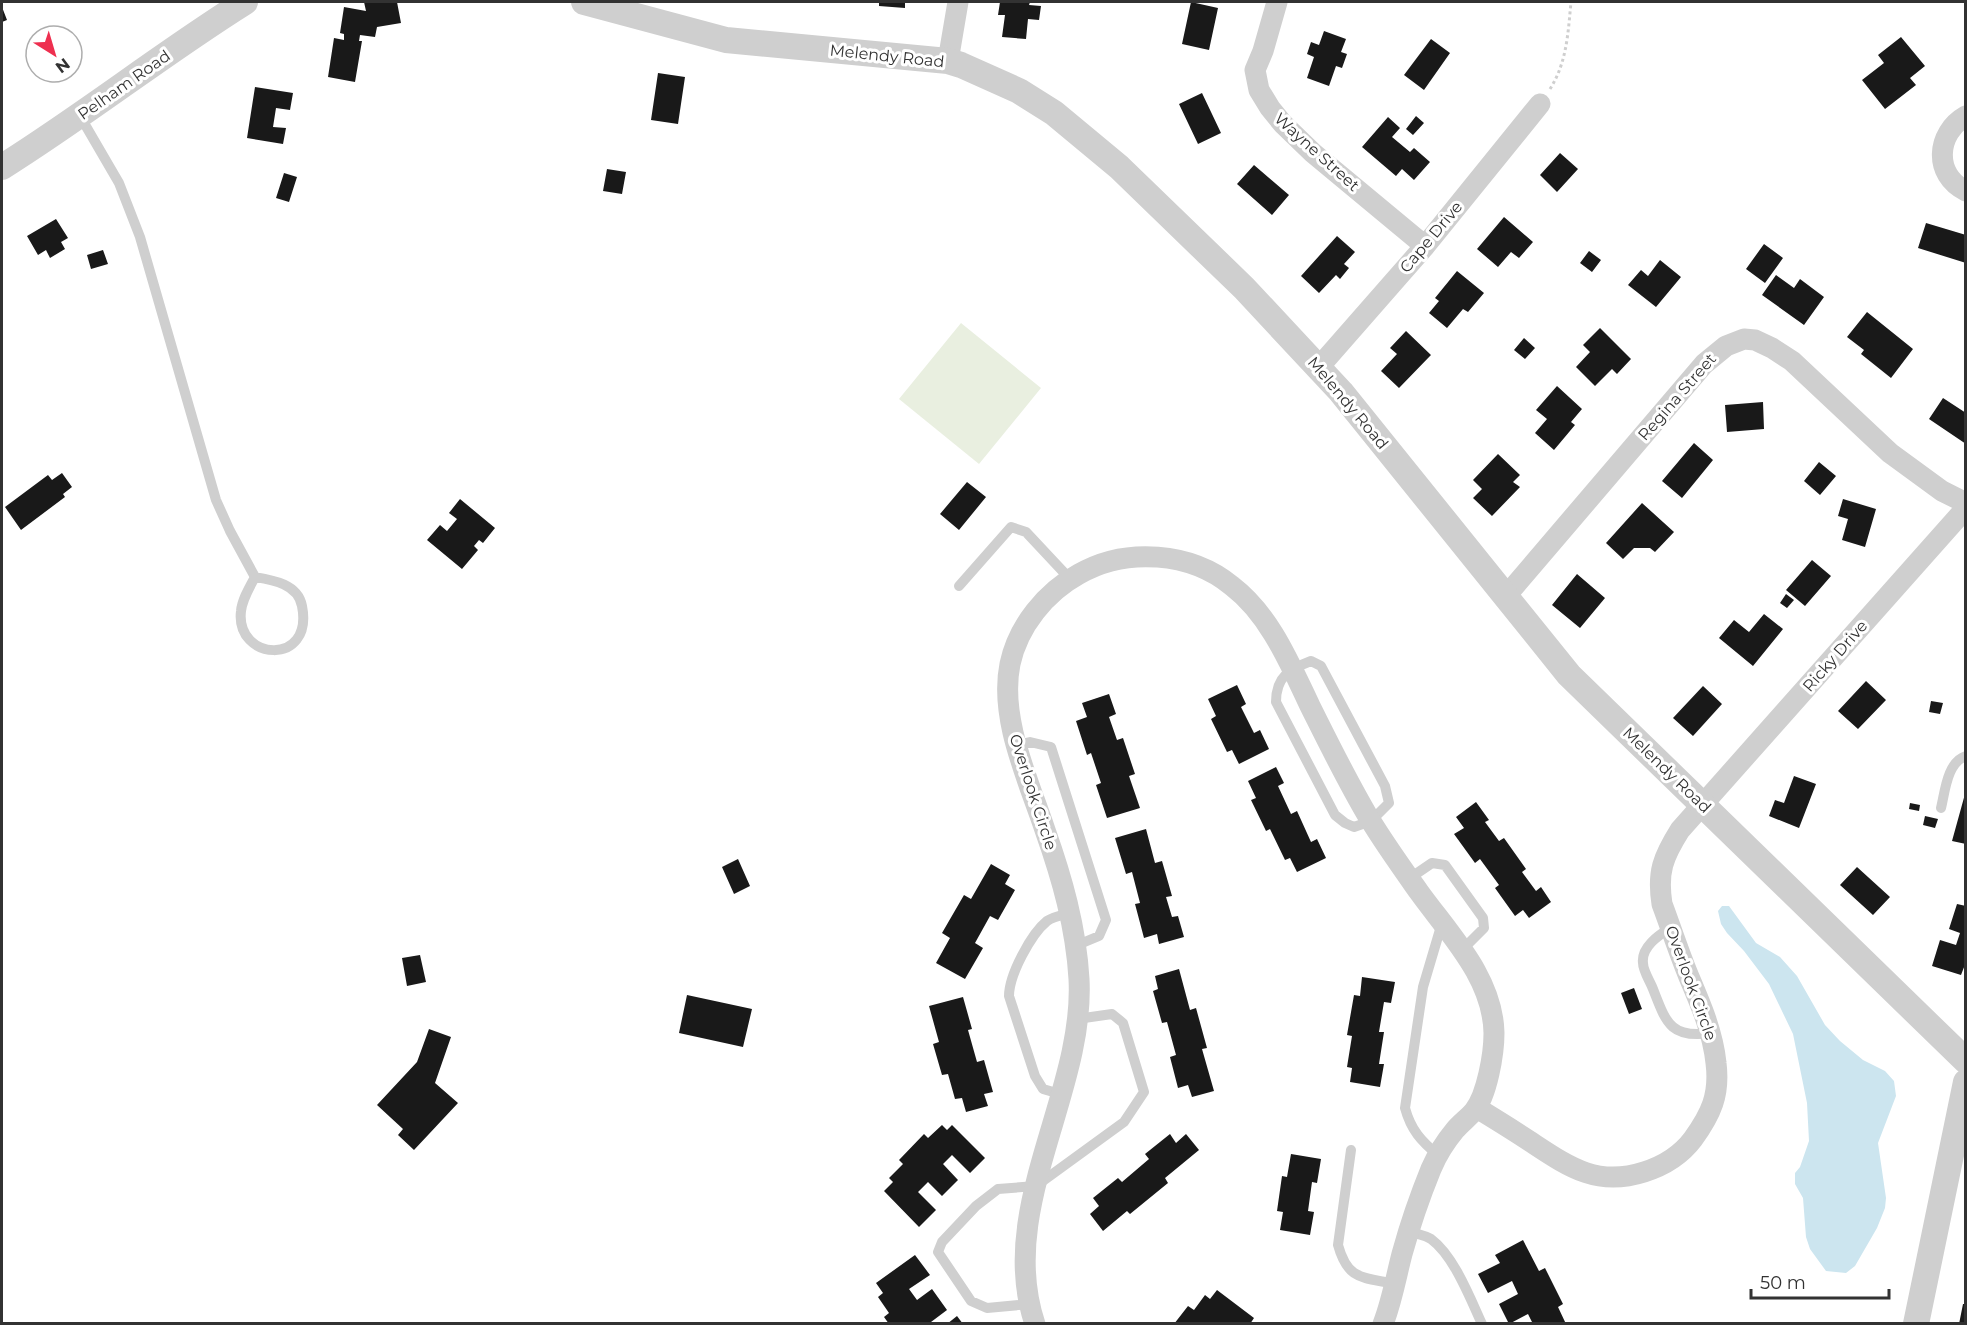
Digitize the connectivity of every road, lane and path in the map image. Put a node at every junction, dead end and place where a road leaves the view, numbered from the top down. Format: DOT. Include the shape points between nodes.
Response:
graph roads {
  1 [pos="244,2"];
  2 [pos="584,2"];
  3 [pos="957,2"];
  4 [pos="1277,2"];
  5 [pos="1571,2"];
  6 [pos="948,62"];
  7 [pos="1540,104"];
  8 [pos="80,116"];
  9 [pos="1965,116"];
  10 [pos="2,166"];
  11 [pos="1965,191"];
  12 [pos="1425,246"];
  13 [pos="1319,367"];
  14 [pos="1965,506"];
  15 [pos="255,577"];
  16 [pos="1070,579"];
  17 [pos="959,586"];
  18 [pos="1506,596"];
  19 [pos="1292,669"];
  20 [pos="1017,745"];
  21 [pos="1965,756"];
  22 [pos="1704,805"];
  23 [pos="1941,808"];
  24 [pos="1371,821"];
  25 [pos="1410,878"];
  26 [pos="1069,913"];
  27 [pos="1442,922"];
  28 [pos="1670,928"];
  29 [pos="1075,946"];
  30 [pos="1461,950"];
  31 [pos="1077,1018"];
  32 [pos="1710,1033"];
  33 [pos="1965,1060"];
  34 [pos="1965,1082"];
  35 [pos="1060,1094"];
  36 [pos="1477,1108"];
  37 [pos="1351,1150"];
  38 [pos="1438,1155"];
  39 [pos="1036,1186"];
  40 [pos="1409,1231"];
  41 [pos="1395,1284"];
  42 [pos="1033,1314"];
  43 [pos="1383,1323"];
  44 [pos="1482,1323"];
  45 [pos="1916,1323"];
  1 -- 8 [label="street, Pelham Road"];
  2 -- 6 [label="street, Melendy Road" via="726,40"];
  3 -- 6 [label="street"];
  4 -- 12 [label="street, Wayne Street" via="1255,70 1259,90 1283,124 1313,153"];
  5 -- 7 [label="path" via="1567,49 1559,75"];
  6 -- 13 [label="street, Melendy Road" via="1019,91 1088,139 1244,288"];
  7 -- 12 [label="street, Cape Drive"];
  8 -- 10 [label="street, Pelham Road"];
  8 -- 15 [label="lane" via="119,183 140,237 216,500"];
  9 -- 11 [label="street" via="1945,136 1942,148 1948,177"];
  12 -- 13 [label="street, Cape Drive"];
  13 -- 18 [label="street, Melendy Road"];
  14 -- 18 [label="street, Regina Street" via="1890,453 1783,355 1755,340 1744,339 1726,346 1704,364"];
  14 -- 22 [label="street, Ricky Drive"];
  15 -- 15 [label="lane" via="241,611 243,631 264,650 284,649 293,644 303,627 301,600 278,581"];
  16 -- 17 [label="lane" via="1026,532 1011,527"];
  16 -- 19 [label="street, Overlook Circle" via="1088,569 1129,558 1170,557 1191,563 1229,583 1245,597 1271,631"];
  16 -- 20 [label="street, Overlook Circle" via="1037,608 1016,644 1008,685"];
  18 -- 22 [label="street, Melendy Road" via="1569,675"];
  19 -- 24 [label="street, Overlook Circle"];
  19 -- 24 [label="lane" via="1280,681 1276,702 1335,815 1354,827"];
  19 -- 24 [label="lane" via="1311,661 1321,666 1385,786 1389,803"];
  20 -- 26 [label="street, Overlook Circle" via="1062,880"];
  20 -- 29 [label="lane" via="1030,742 1051,747 1106,920 1100,936"];
  21 -- 23 [label="lane" via="1951,769"];
  22 -- 28 [label="street, Overlook Circle" via="1680,830 1662,866 1659,884"];
  22 -- 33 [label="street, Melendy Road"];
  24 -- 25 [label="street, Overlook Circle"];
  25 -- 27 [label="street, Overlook Circle"];
  25 -- 30 [label="lane" via="1432,863 1445,865 1483,918 1484,928"];
  26 -- 29 [label="street, Overlook Circle"];
  26 -- 35 [label="lane" via="1049,920 1036,932 1009,984 1008,996 1035,1076 1043,1089"];
  27 -- 30 [label="street, Overlook Circle"];
  27 -- 38 [label="lane" via="1423,987 1405,1108 1409,1125"];
  28 -- 32 [label="street, Overlook Circle"];
  28 -- 32 [label="lane" via="1647,948 1642,962 1665,1020 1693,1036"];
  29 -- 31 [label="street, Overlook Circle"];
  30 -- 36 [label="street, Overlook Circle" via="1488,997 1493,1018 1491,1061"];
  31 -- 35 [label="street, Overlook Circle"];
  31 -- 39 [label="lane" via="1112,1014 1123,1023 1144,1092 1124,1122"];
  32 -- 36 [label="street, Overlook Circle" via="1717,1064 1713,1108 1689,1144 1672,1159 1643,1173 1611,1178 1569,1167"];
  34 -- 45 [label="street"];
  35 -- 39 [label="street, Overlook Circle"];
  36 -- 38 [label="street, Overlook Circle"];
  37 -- 41 [label="lane" via="1338,1245 1342,1260 1355,1275"];
  38 -- 40 [label="street, Overlook Circle"];
  39 -- 42 [label="street, Overlook Circle" via="1026,1251"];
  39 -- 42 [label="lane" via="998,1189 976,1206 942,1242 938,1252 971,1301 987,1308"];
  40 -- 41 [label="street, Overlook Circle"];
  40 -- 44 [label="lane" via="1430,1238 1443,1251"];
  41 -- 43 [label="street, Overlook Circle"];
}
